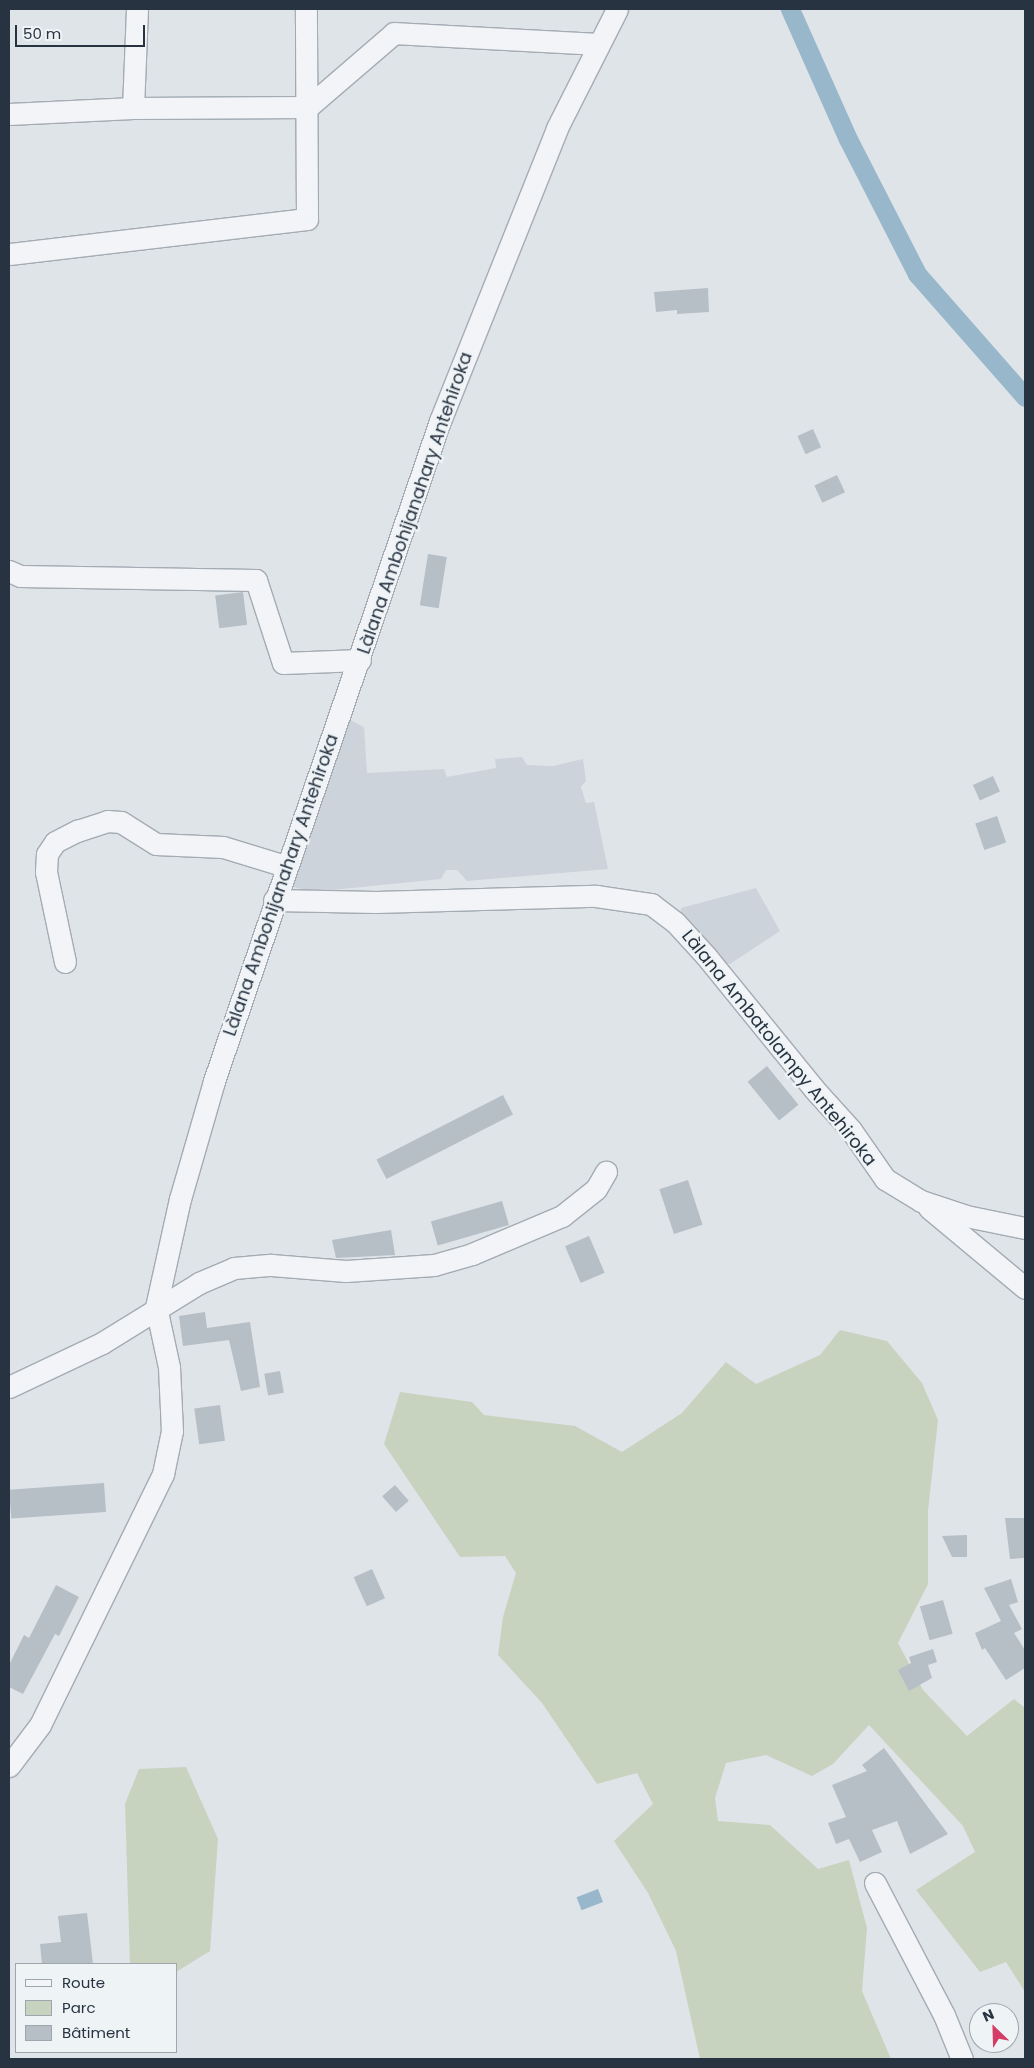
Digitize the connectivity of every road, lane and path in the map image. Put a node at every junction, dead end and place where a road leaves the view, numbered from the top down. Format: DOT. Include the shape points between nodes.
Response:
graph roads {
  1 [pos="137,9"];
  2 [pos="306,9"];
  3 [pos="617,9"];
  4 [pos="598,44"];
  5 [pos="308,107"];
  6 [pos="133,108"];
  7 [pos="9,114"];
  8 [pos="9,254"];
  9 [pos="9,571"];
  10 [pos="360,660"];
  11 [pos="285,866"];
  12 [pos="274,900"];
  13 [pos="65,962"];
  14 [pos="606,1172"];
  15 [pos="921,1201"];
  16 [pos="1025,1228"];
  17 [pos="1025,1288"];
  18 [pos="156,1307"];
  19 [pos="9,1387"];
  20 [pos="10,1762"];
  21 [pos="875,1883"];
  22 [pos="962,2059"];
  1 -- 6 [label="street"];
  2 -- 5 [label="street"];
  3 -- 4 [label="street, Làlana Ambohijanahary Antehiroka"];
  4 -- 5 [label="street" via="394,33"];
  4 -- 10 [label="street, Làlana Ambohijanahary Antehiroka" via="557,128 440,421"];
  5 -- 6 [label="street"];
  5 -- 8 [label="street" via="307,219"];
  6 -- 7 [label="street"];
  9 -- 10 [label="street" via="20,576 256,580 283,663"];
  10 -- 11 [label="street, Làlana Ambohijanahary Antehiroka"];
  11 -- 12 [label="street, Làlana Ambohijanahary Antehiroka"];
  11 -- 13 [label="street" via="222,847 156,844 121,822 107,821 78,831 55,842 47,854 46,872"];
  12 -- 15 [label="street, Làlana Ambatolampy Antehiroka" via="376,902 596,896 651,904 675,922 706,956 851,1130 885,1179"];
  12 -- 18 [label="street, Làlana Ambohijanahary Antehiroka" via="211,1090 178,1208"];
  14 -- 18 [label="street" via="596,1189 562,1216 472,1254 434,1265 389,1270 346,1271 271,1265 234,1268"];
  15 -- 16 [label="street, Làlana Ambatolampy Antehiroka" via="966,1216"];
  15 -- 17 [label="street"];
  18 -- 19 [label="street" via="102,1342"];
  18 -- 20 [label="street, Làlana Ambohijanahary Antehiroka" via="170,1376 172,1431 163,1474 40,1725"];
  21 -- 22 [label="street" via="944,2014"];
}
